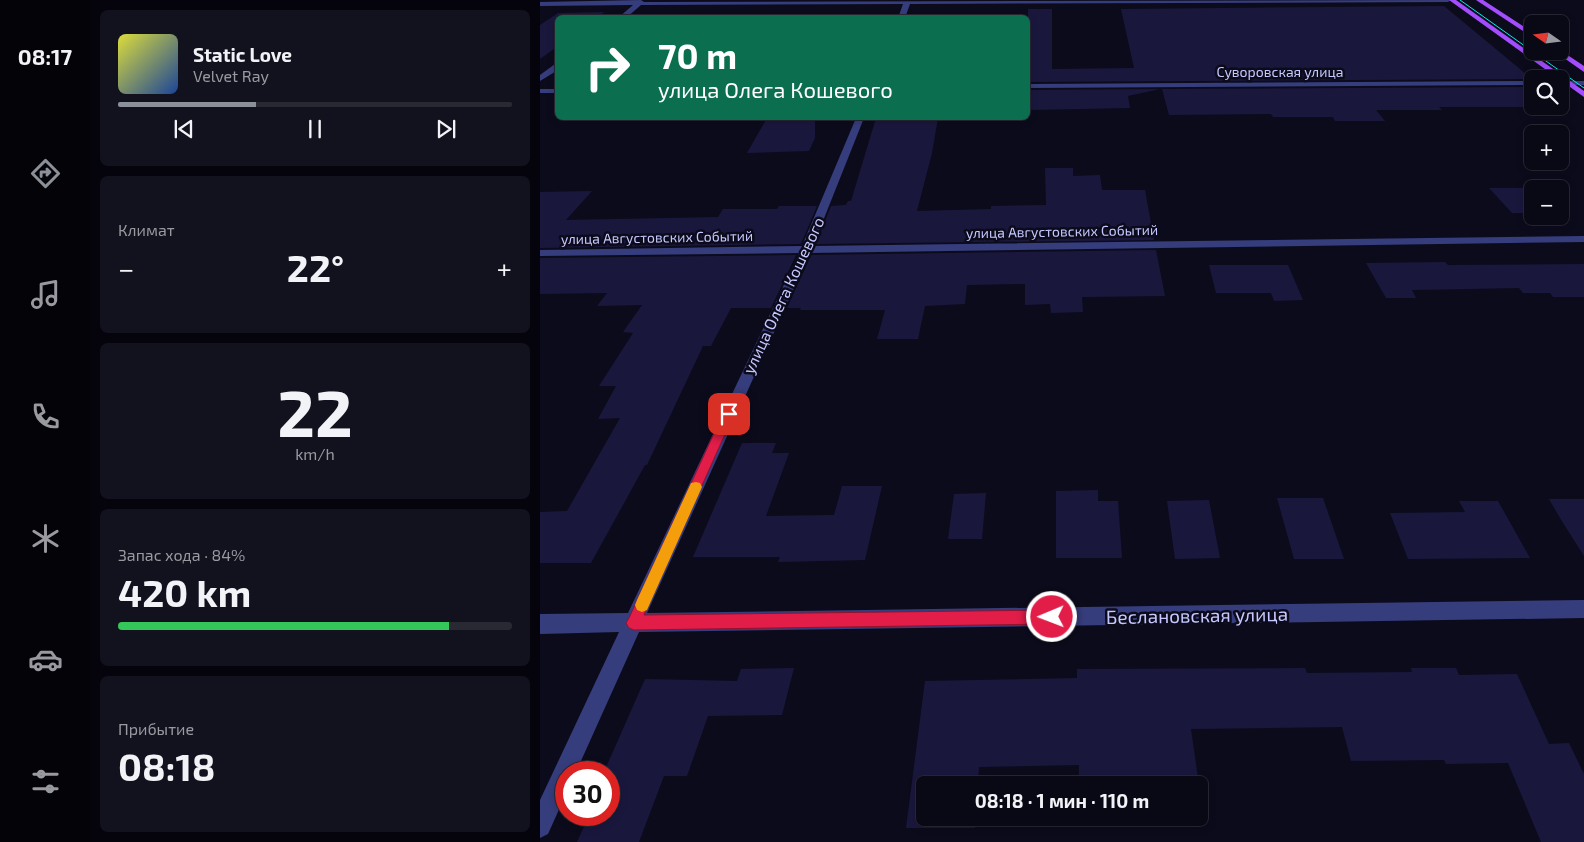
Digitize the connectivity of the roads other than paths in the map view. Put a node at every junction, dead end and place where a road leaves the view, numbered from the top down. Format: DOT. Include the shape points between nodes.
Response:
graph roads {
  1 [pos="1448,0"];
  2 [pos="1452,0"];
  3 [pos="1479,0"];
  4 [pos="908,1"];
  5 [pos="641,2"];
  6 [pos="540,4"];
  7 [pos="625,15"];
  8 [pos="902,15"];
  9 [pos="1524,30"];
  10 [pos="1569,60"];
  11 [pos="555,68"];
  12 [pos="1546,70"];
  13 [pos="1584,70"];
  14 [pos="540,79"];
  15 [pos="1584,82"];
  16 [pos="1524,83"];
  17 [pos="1569,83"];
  18 [pos="1030,86"];
  19 [pos="1569,86"];
  20 [pos="540,91"];
  21 [pos="555,91"];
  22 [pos="1584,94"];
  23 [pos="859,120"];
  24 [pos="1584,239"];
  25 [pos="806,250"];
  26 [pos="540,253"];
  27 [pos="1584,609"];
  28 [pos="634,623"];
  29 [pos="540,624"];
  30 [pos="540,826"];
  1 -- 4 [label="street"];
  2 -- 12 [label="main road"];
  3 -- 9 [label="main road"];
  4 -- 5 [label="street"];
  4 -- 8 [label="street"];
  5 -- 6 [label="street"];
  5 -- 7 [label="street"];
  10 -- 13 [label="main road"];
  11 -- 14 [label="street"];
  15 -- 17 [label="street"];
  16 -- 18 [label="street, Суворовская улица"];
  19 -- 22 [label="main road"];
  20 -- 21 [label="street"];
  23 -- 25 [label="street, улица Олега Кошевого"];
  24 -- 25 [label="street, улица Августовских Событий"];
  25 -- 26 [label="street, улица Августовских Событий"];
  25 -- 28 [label="street, улица Олега Кошевого"];
  27 -- 28 [label="street, Беслановская улица"];
  28 -- 29 [label="street, Беслановская улица"];
  28 -- 30 [label="street, улица Олега Кошевого"];
}
